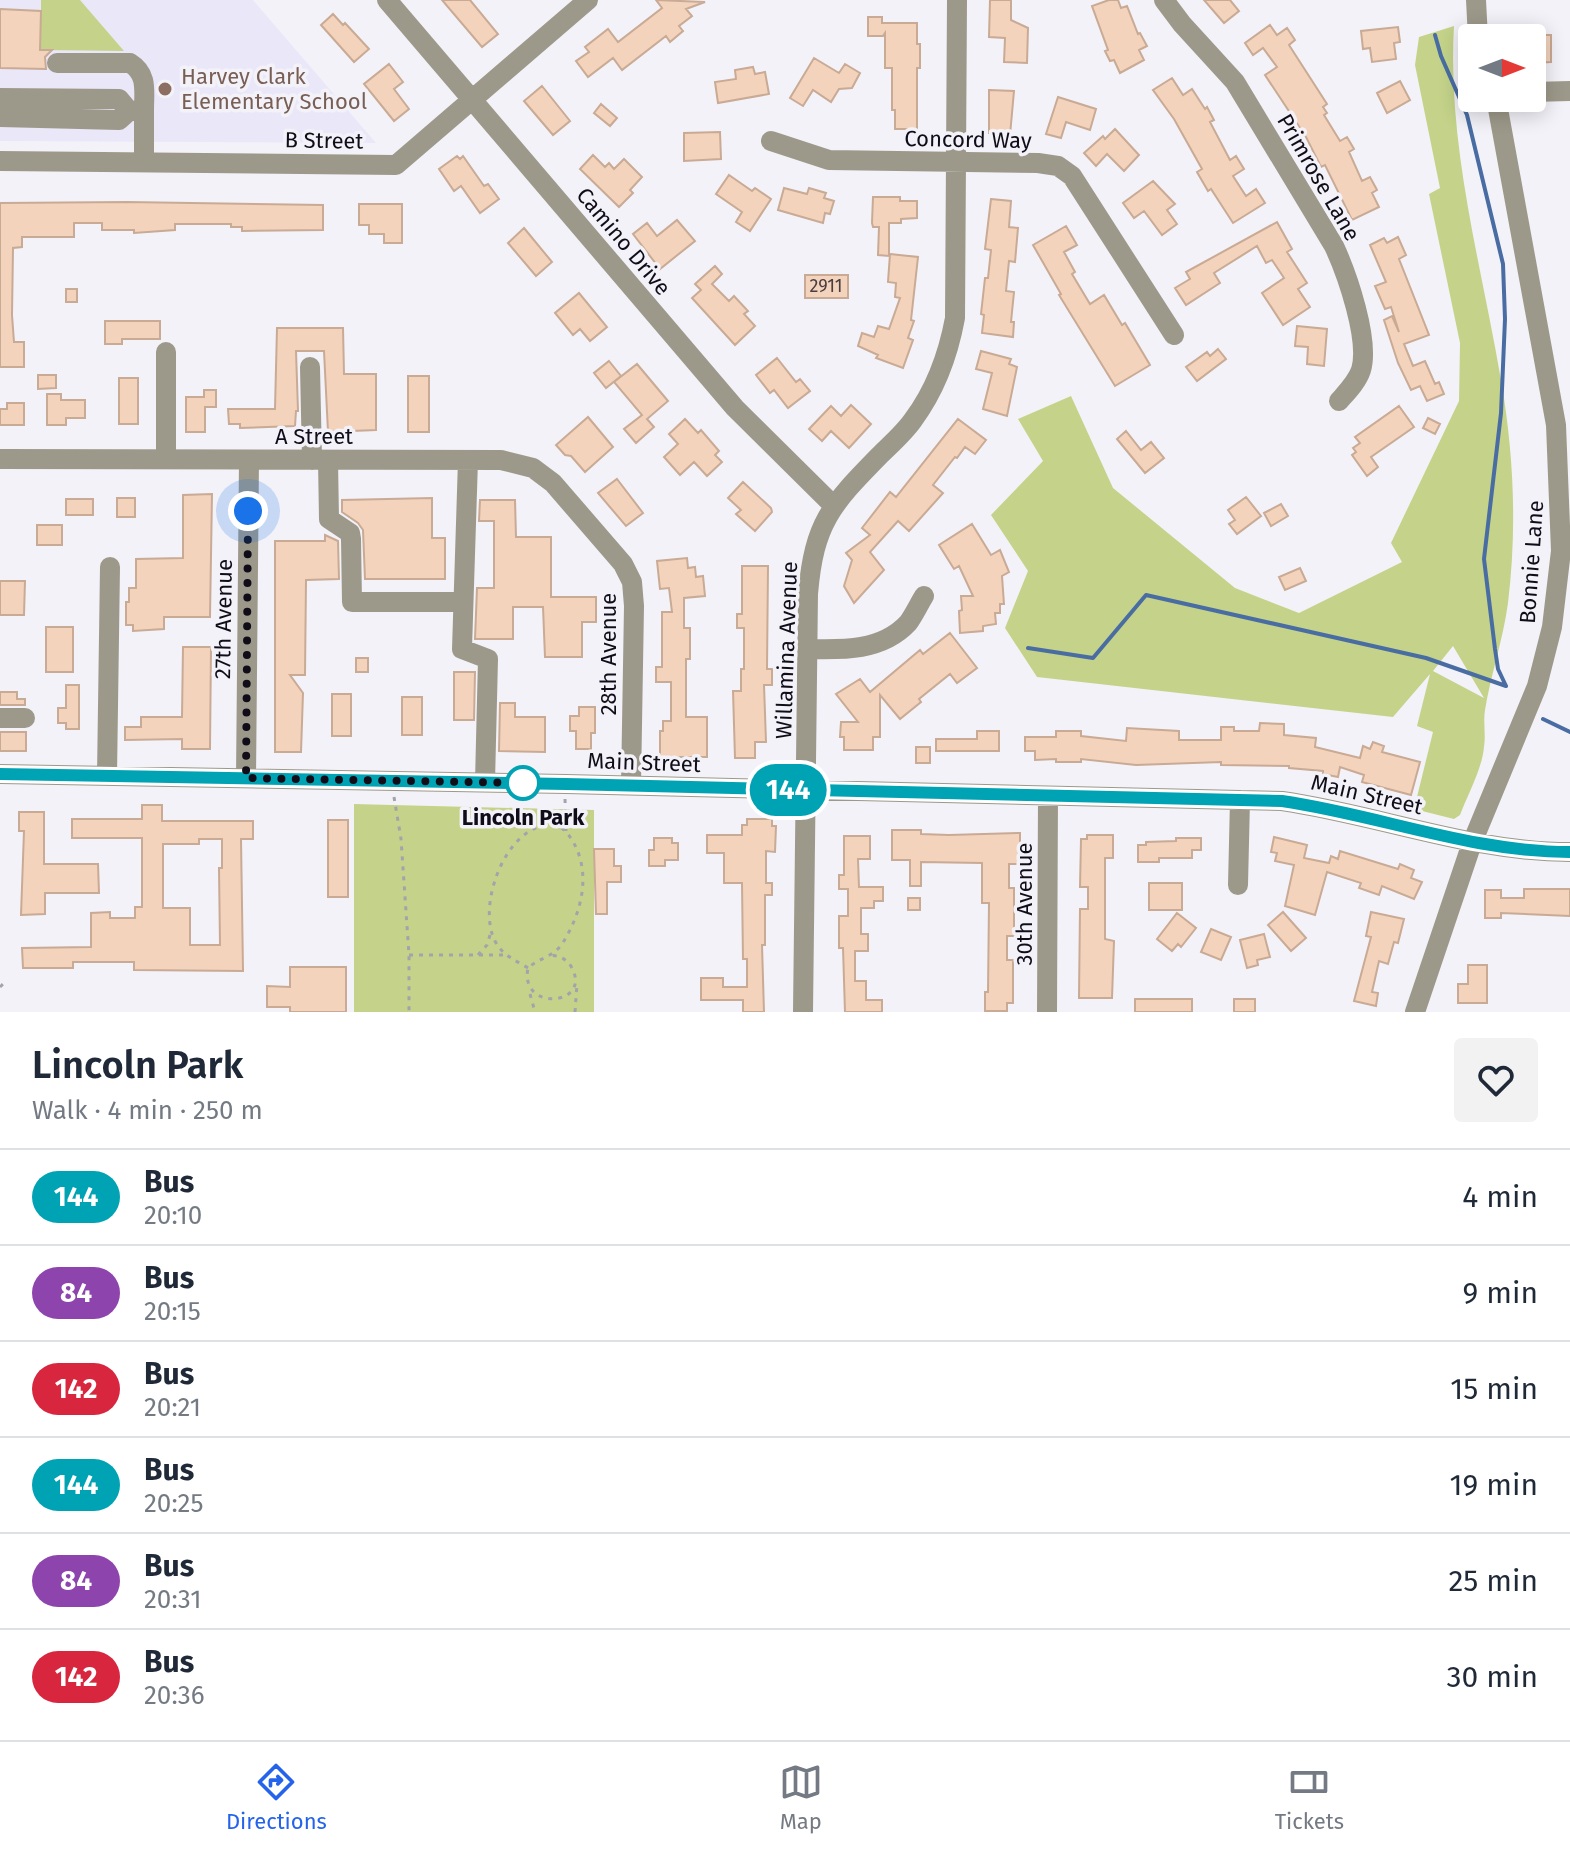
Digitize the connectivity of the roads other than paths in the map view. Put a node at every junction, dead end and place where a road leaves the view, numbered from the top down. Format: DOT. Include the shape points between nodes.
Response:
graph roads {
  1 [pos="387,0"];
  2 [pos="588,0"];
  3 [pos="957,0"];
  4 [pos="1164,0"];
  5 [pos="1476,0"];
  6 [pos="1477,24"];
  7 [pos="57,63"];
  8 [pos="1570,91"];
  9 [pos="1546,92"];
  10 [pos="0,98"];
  11 [pos="472,100"];
  12 [pos="137,111"];
  13 [pos="1499,112"];
  14 [pos="0,117"];
  15 [pos="771,141"];
  16 [pos="0,161"];
  17 [pos="144,162"];
  18 [pos="955,163"];
  19 [pos="1174,335"];
  20 [pos="166,352"];
  21 [pos="310,367"];
  22 [pos="1339,401"];
  23 [pos="0,459"];
  24 [pos="166,459"];
  25 [pos="249,460"];
  26 [pos="320,460"];
  27 [pos="468,460"];
  28 [pos="833,505"];
  29 [pos="597,535"];
  30 [pos="110,567"];
  31 [pos="924,596"];
  32 [pos="463,602"];
  33 [pos="808,649"];
  34 [pos="0,718"];
  35 [pos="25,718"];
  36 [pos="0,774"];
  37 [pos="107,776"];
  38 [pos="246,778"];
  39 [pos="485,782"];
  40 [pos="631,785"];
  41 [pos="806,790"];
  42 [pos="1048,796"];
  43 [pos="1240,800"];
  44 [pos="1472,843"];
  45 [pos="1570,852"];
  46 [pos="1238,885"];
  47 [pos="803,1012"];
  48 [pos="1047,1012"];
  49 [pos="1415,1012"];
  1 -- 11 [label="street, Camino Drive"];
  2 -- 11 [label="street, B Street"];
  3 -- 18 [label="street, Willamina Avenue"];
  4 -- 22 [label="street, Primrose Lane" via="1235,82 1334,246 1359,324 1363,358 1356,380"];
  5 -- 6 [label="street"];
  7 -- 12 [label="street" via="130,63 140,69 144,82"];
  8 -- 9 [label="street"];
  10 -- 12 [label="street" via="119,99"];
  11 -- 17 [label="street, B Street" via="396,165"];
  11 -- 28 [label="street, Camino Drive" via="735,408"];
  12 -- 14 [label="street" via="119,120"];
  12 -- 17 [label="street"];
  13 -- 44 [label="street, Bonnie Lane" via="1556,425 1561,551 1541,673"];
  15 -- 18 [label="street, Concord Way" via="829,160"];
  16 -- 17 [label="street, B Street"];
  18 -- 19 [label="street, Concord Way" via="1038,163 1058,166 1072,176"];
  18 -- 28 [label="street, Willamina Avenue" via="955,318 949,351 912,423"];
  20 -- 24 [label="street"];
  21 -- 26 [label="street"];
  23 -- 24 [label="street, A Street"];
  24 -- 25 [label="street, A Street"];
  25 -- 26 [label="street, A Street"];
  25 -- 38 [label="street, 27th Avenue"];
  26 -- 27 [label="street, A Street"];
  26 -- 32 [label="street" via="329,519 350,533 352,602"];
  27 -- 29 [label="street, A Street" via="501,460 533,468 553,483"];
  27 -- 32 [label="street"];
  28 -- 33 [label="street, Willamina Avenue" via="810,565"];
  29 -- 40 [label="street, 28th Avenue" via="632,582"];
  30 -- 37 [label="street"];
  31 -- 33 [label="street" via="908,623 881,643"];
  32 -- 39 [label="street" via="462,649 488,659"];
  33 -- 41 [label="street, Willamina Avenue"];
  34 -- 35 [label="street"];
  36 -- 37 [label="street, Main Street"];
  37 -- 38 [label="street, Main Street"];
  38 -- 39 [label="street, Main Street"];
  39 -- 40 [label="street, Main Street"];
  40 -- 41 [label="street, Main Street"];
  41 -- 42 [label="street, Main Street"];
  41 -- 47 [label="street, Willamina Avenue"];
  42 -- 43 [label="street, Main Street"];
  42 -- 48 [label="street, 30th Avenue"];
  43 -- 44 [label="street, Main Street" via="1306,804"];
  43 -- 46 [label="street"];
  44 -- 45 [label="street, Main Street"];
  44 -- 49 [label="street, Bonnie Lane"];
}
